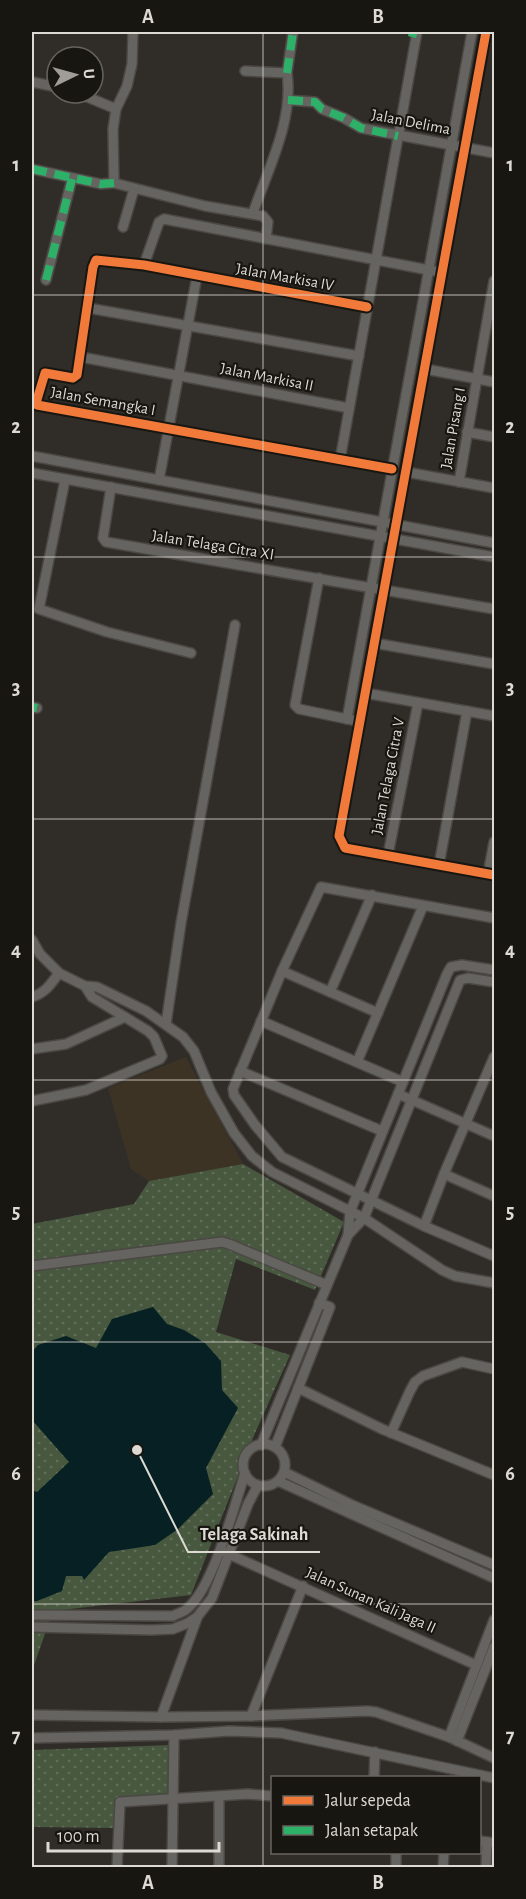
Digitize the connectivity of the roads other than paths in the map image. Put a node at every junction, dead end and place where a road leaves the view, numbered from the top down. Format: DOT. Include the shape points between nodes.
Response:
graph roads {
  1 [pos="133,32"];
  2 [pos="293,32"];
  3 [pos="414,32"];
  4 [pos="472,32"];
  5 [pos="486,32"];
  6 [pos="245,70"];
  7 [pos="287,73"];
  8 [pos="288,100"];
  9 [pos="105,104"];
  10 [pos="116,109"];
  11 [pos="398,136"];
  12 [pos="452,145"];
  13 [pos="465,147"];
  14 [pos="495,153"];
  15 [pos="32,169"];
  16 [pos="72,179"];
  17 [pos="114,183"];
  18 [pos="134,189"];
  19 [pos="253,213"];
  20 [pos="123,227"];
  21 [pos="266,239"];
  22 [pos="376,259"];
  23 [pos="144,266"];
  24 [pos="429,270"];
  25 [pos="442,272"];
  26 [pos="196,276"];
  27 [pos="46,280"];
  28 [pos="495,281"];
  29 [pos="367,307"];
  30 [pos="88,308"];
  31 [pos="188,324"];
  32 [pos="359,356"];
  33 [pos="81,357"];
  34 [pos="424,369"];
  35 [pos="178,376"];
  36 [pos="477,379"];
  37 [pos="495,382"];
  38 [pos="34,402"];
  39 [pos="349,408"];
  40 [pos="169,429"];
  41 [pos="467,432"];
  42 [pos="495,437"];
  43 [pos="32,456"];
  44 [pos="340,460"];
  45 [pos="392,469"];
  46 [pos="406,472"];
  47 [pos="32,473"];
  48 [pos="65,480"];
  49 [pos="159,480"];
  50 [pos="459,482"];
  51 [pos="111,486"];
  52 [pos="495,488"];
  53 [pos="383,522"];
  54 [pos="396,524"];
  55 [pos="380,536"];
  56 [pos="393,538"];
  57 [pos="495,543"];
  58 [pos="495,557"];
  59 [pos="319,578"];
  60 [pos="371,587"];
  61 [pos="384,589"];
  62 [pos="35,608"];
  63 [pos="495,609"];
  64 [pos="235,625"];
  65 [pos="374,643"];
  66 [pos="191,652"];
  67 [pos="495,664"];
  68 [pos="365,693"];
  69 [pos="418,702"];
  70 [pos="467,711"];
  71 [pos="495,716"];
  72 [pos="346,719"];
  73 [pos="360,721"];
  74 [pos="495,842"];
  75 [pos="388,855"];
  76 [pos="439,865"];
  77 [pos="491,874"];
  78 [pos="372,895"];
  79 [pos="423,906"];
  80 [pos="495,918"];
  81 [pos="32,940"];
  82 [pos="495,970"];
  83 [pos="282,971"];
  84 [pos="59,973"];
  85 [pos="495,982"];
  86 [pos="85,986"];
  87 [pos="330,992"];
  88 [pos="32,997"];
  89 [pos="378,1012"];
  90 [pos="125,1017"];
  91 [pos="261,1022"];
  92 [pos="166,1024"];
  93 [pos="32,1049"];
  94 [pos="495,1057"];
  95 [pos="357,1062"];
  96 [pos="240,1071"];
  97 [pos="403,1082"];
  98 [pos="398,1095"];
  99 [pos="411,1100"];
  100 [pos="32,1101"];
  101 [pos="465,1124"];
  102 [pos="382,1131"];
  103 [pos="495,1136"];
  104 [pos="444,1174"];
  105 [pos="358,1193"];
  106 [pos="495,1196"];
  107 [pos="371,1200"];
  108 [pos="350,1212"];
  109 [pos="364,1218"];
  110 [pos="424,1226"];
  111 [pos="348,1235"];
  112 [pos="495,1256"];
  113 [pos="32,1266"];
  114 [pos="495,1284"];
  115 [pos="327,1285"];
  116 [pos="319,1303"];
  117 [pos="495,1369"];
  118 [pos="298,1388"];
  119 [pos="391,1433"];
  120 [pos="261,1444"];
  121 [pos="275,1447"];
  122 [pos="284,1472"];
  123 [pos="245,1473"];
  124 [pos="495,1475"];
  125 [pos="278,1481"];
  126 [pos="258,1485"];
  127 [pos="223,1552"];
  128 [pos="495,1565"];
  129 [pos="495,1578"];
  130 [pos="303,1586"];
  131 [pos="190,1607"];
  132 [pos="35,1615"];
  133 [pos="197,1617"];
  134 [pos="495,1620"];
  135 [pos="33,1627"];
  136 [pos="32,1639"];
  137 [pos="495,1647"];
  138 [pos="476,1665"];
  139 [pos="32,1715"];
  140 [pos="251,1716"];
  141 [pos="160,1717"];
  142 [pos="174,1735"];
  143 [pos="32,1738"];
  144 [pos="453,1739"];
  145 [pos="375,1752"];
  146 [pos="495,1758"];
  147 [pos="374,1776"];
  148 [pos="495,1778"];
  149 [pos="219,1796"];
  150 [pos="271,1796"];
  151 [pos="173,1798"];
  152 [pos="487,1842"];
  153 [pos="117,1868"];
  154 [pos="172,1868"];
  155 [pos="219,1868"];
  156 [pos="486,1868"];
  1 -- 10 [label="street" via="132,64"];
  2 -- 7 [label="street"];
  3 -- 11 [label="street"];
  4 -- 12 [label="street"];
  5 -- 13 [label="street"];
  6 -- 7 [label="street"];
  7 -- 8 [label="street"];
  8 -- 11 [label="street, Jalan Delima" via="315,102 361,128"];
  8 -- 19 [label="street" via="279,140"];
  9 -- 10 [label="street"];
  10 -- 17 [label="street"];
  11 -- 12 [label="street, Jalan Delima"];
  11 -- 22 [label="street"];
  12 -- 13 [label="street, Jalan Delima"];
  12 -- 24 [label="street"];
  13 -- 14 [label="street, Jalan Delima"];
  13 -- 25 [label="street"];
  15 -- 16 [label="street"];
  16 -- 17 [label="street"];
  16 -- 27 [label="street"];
  17 -- 18 [label="street"];
  18 -- 19 [label="street"];
  18 -- 20 [label="street"];
  19 -- 21 [label="street" via="268,222"];
  21 -- 22 [label="street"];
  21 -- 23 [label="street" via="164,219 159,222"];
  22 -- 24 [label="street"];
  22 -- 29 [label="street"];
  23 -- 26 [label="street, Jalan Markisa IV"];
  23 -- 30 [label="street, Jalan Markisa IV" via="94,261"];
  24 -- 25 [label="street"];
  24 -- 45 [label="street"];
  25 -- 34 [label="street"];
  26 -- 29 [label="street, Jalan Markisa IV"];
  26 -- 31 [label="street"];
  28 -- 36 [label="street, Jalan Pisang I"];
  29 -- 32 [label="street"];
  30 -- 31 [label="street"];
  30 -- 33 [label="street"];
  31 -- 32 [label="street"];
  31 -- 35 [label="street"];
  32 -- 39 [label="street"];
  33 -- 35 [label="street, Jalan Markisa II"];
  33 -- 38 [label="street" via="76,376 45,373"];
  34 -- 36 [label="street"];
  34 -- 46 [label="street"];
  35 -- 39 [label="street, Jalan Markisa II"];
  35 -- 40 [label="street"];
  36 -- 37 [label="street"];
  36 -- 41 [label="street, Jalan Pisang I"];
  38 -- 40 [label="street, Jalan Semangka I"];
  39 -- 44 [label="street"];
  40 -- 44 [label="street, Jalan Semangka I"];
  40 -- 49 [label="street"];
  41 -- 42 [label="street"];
  41 -- 50 [label="street, Jalan Pisang I"];
  43 -- 49 [label="street"];
  44 -- 45 [label="street, Jalan Semangka I"];
  45 -- 53 [label="street"];
  46 -- 50 [label="street"];
  46 -- 54 [label="street"];
  47 -- 48 [label="street"];
  48 -- 51 [label="street"];
  48 -- 62 [label="street"];
  49 -- 53 [label="street"];
  50 -- 52 [label="street"];
  51 -- 55 [label="street"];
  51 -- 59 [label="street, Jalan Telaga Citra XI" via="103,538 106,542"];
  53 -- 54 [label="street"];
  53 -- 55 [label="street"];
  54 -- 56 [label="street"];
  54 -- 57 [label="street"];
  55 -- 56 [label="street"];
  55 -- 60 [label="street"];
  56 -- 58 [label="street"];
  56 -- 61 [label="street"];
  59 -- 60 [label="street, Jalan Telaga Citra XI"];
  59 -- 72 [label="street" via="295,705 299,710"];
  60 -- 61 [label="street, Jalan Telaga Citra XI"];
  60 -- 72 [label="street"];
  61 -- 63 [label="street, Jalan Telaga Citra XI"];
  61 -- 65 [label="street"];
  62 -- 66 [label="street" via="107,632"];
  64 -- 92 [label="street"];
  65 -- 67 [label="street"];
  65 -- 68 [label="street"];
  68 -- 69 [label="street"];
  68 -- 73 [label="street"];
  69 -- 70 [label="street"];
  69 -- 75 [label="street, Jalan Telaga Citra V"];
  70 -- 71 [label="street"];
  70 -- 76 [label="street"];
  72 -- 73 [label="street"];
  73 -- 75 [label="street" via="340,842 345,848"];
  74 -- 77 [label="street"];
  75 -- 76 [label="street"];
  76 -- 77 [label="street"];
  78 -- 79 [label="street"];
  78 -- 83 [label="street" via="321,887"];
  78 -- 87 [label="street"];
  79 -- 80 [label="street"];
  79 -- 89 [label="street"];
  81 -- 84 [label="street"];
  82 -- 97 [label="street" via="462,964 451,967"];
  83 -- 87 [label="street"];
  83 -- 91 [label="street"];
  84 -- 86 [label="street"];
  84 -- 88 [label="street" via="42,993"];
  85 -- 99 [label="street" via="460,980"];
  86 -- 90 [label="street" via="92,997"];
  86 -- 92 [label="street" via="97,987"];
  87 -- 89 [label="street"];
  89 -- 95 [label="street"];
  90 -- 93 [label="street" via="66,1044"];
  90 -- 100 [label="street" via="154,1037 160,1059 86,1090"];
  91 -- 95 [label="street"];
  91 -- 96 [label="street"];
  92 -- 108 [label="street" via="194,1051 234,1133 252,1156 272,1172"];
  94 -- 101 [label="street"];
  95 -- 97 [label="street"];
  96 -- 102 [label="street"];
  96 -- 105 [label="street" via="234,1095 282,1157"];
  97 -- 98 [label="street"];
  98 -- 99 [label="street"];
  98 -- 102 [label="street"];
  99 -- 101 [label="street"];
  99 -- 107 [label="street"];
  101 -- 103 [label="street"];
  101 -- 104 [label="street"];
  102 -- 105 [label="street"];
  104 -- 106 [label="street"];
  104 -- 110 [label="street"];
  105 -- 107 [label="street"];
  105 -- 108 [label="street"];
  107 -- 109 [label="street"];
  107 -- 110 [label="street"];
  108 -- 109 [label="street"];
  108 -- 111 [label="street"];
  109 -- 111 [label="street"];
  109 -- 114 [label="street" via="442,1270"];
  110 -- 112 [label="street"];
  111 -- 115 [label="street"];
  113 -- 115 [label="street" via="222,1242"];
  115 -- 116 [label="street"];
  116 -- 118 [label="street" via="330,1307"];
  116 -- 120 [label="street"];
  117 -- 119 [label="street" via="462,1362 423,1376 415,1382"];
  118 -- 119 [label="street"];
  118 -- 121 [label="street"];
  119 -- 124 [label="street"];
  120 -- 121 [label="street"];
  120 -- 123 [label="street" via="248,1452"];
  121 -- 122 [label="street" via="284,1458"];
  122 -- 125 [label="street"];
  122 -- 128 [label="street"];
  123 -- 126 [label="street"];
  123 -- 127 [label="street"];
  125 -- 126 [label="street"];
  125 -- 129 [label="street"];
  126 -- 127 [label="street"];
  127 -- 130 [label="street, Jalan Sunan Kali Jaga II"];
  127 -- 131 [label="street"];
  127 -- 133 [label="street" via="212,1598"];
  130 -- 138 [label="street, Jalan Sunan Kali Jaga II"];
  130 -- 140 [label="street"];
  131 -- 132 [label="street" via="173,1616"];
  131 -- 133 [label="street"];
  132 -- 135 [label="street"];
  133 -- 135 [label="street" via="172,1629"];
  133 -- 141 [label="street"];
  134 -- 138 [label="street"];
  135 -- 136 [label="street"];
  137 -- 144 [label="street"];
  138 -- 144 [label="street"];
  139 -- 141 [label="street"];
  140 -- 141 [label="street"];
  140 -- 144 [label="street" via="376,1712"];
  142 -- 143 [label="street"];
  142 -- 145 [label="street" via="281,1733"];
  142 -- 151 [label="street"];
  144 -- 146 [label="street"];
  145 -- 147 [label="street"];
  145 -- 148 [label="street"];
  149 -- 150 [label="street"];
  149 -- 151 [label="street"];
  149 -- 155 [label="street"];
  151 -- 153 [label="street" via="120,1802"];
  151 -- 154 [label="street"];
  152 -- 156 [label="street"];
}
